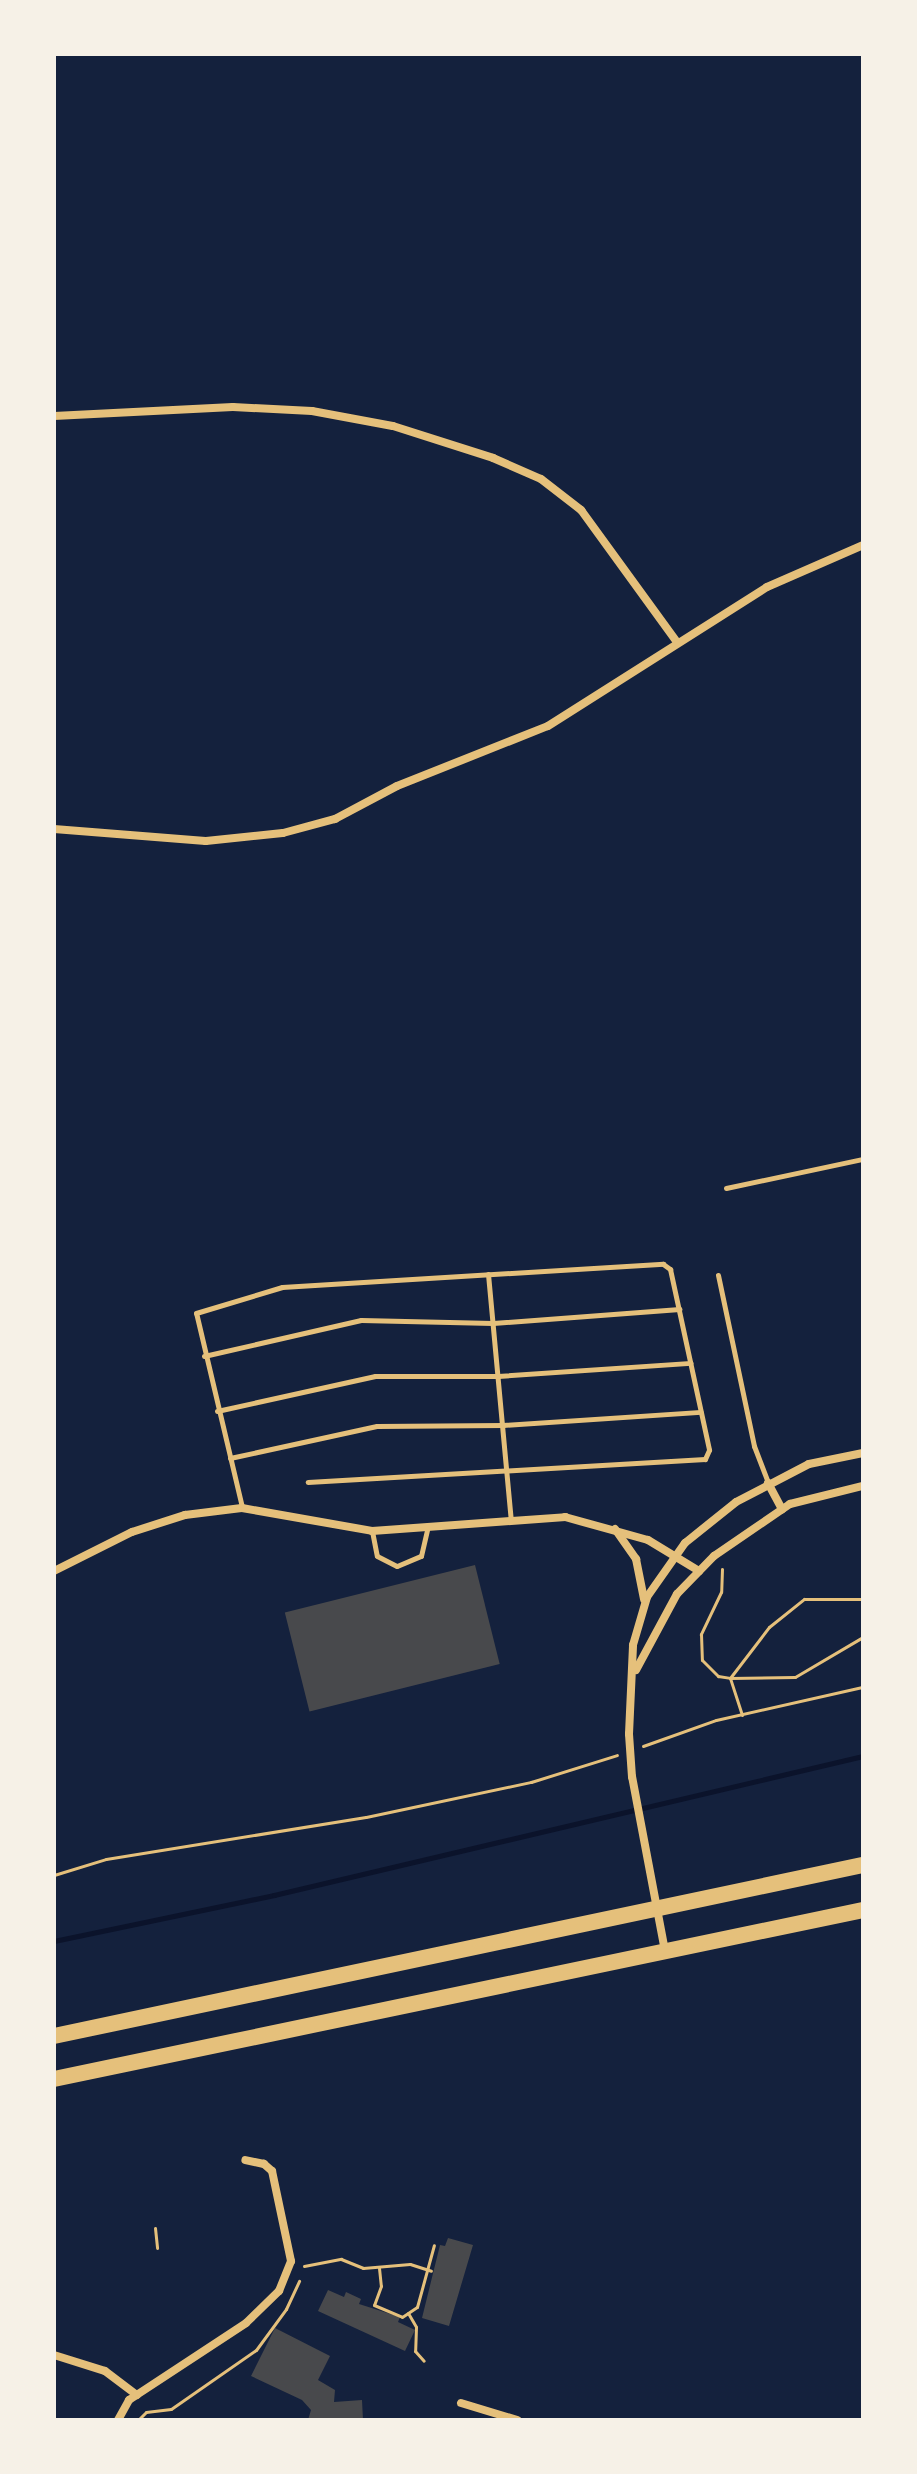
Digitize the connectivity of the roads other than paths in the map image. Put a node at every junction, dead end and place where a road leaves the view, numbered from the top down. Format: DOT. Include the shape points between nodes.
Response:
graph roads {
  1 [pos="54,416"];
  2 [pos="863,545"];
  3 [pos="677,642"];
  4 [pos="54,829"];
  5 [pos="863,1159"];
  6 [pos="726,1188"];
  7 [pos="488,1274"];
  8 [pos="718,1275"];
  9 [pos="679,1309"];
  10 [pos="493,1323"];
  11 [pos="204,1356"];
  12 [pos="691,1363"];
  13 [pos="498,1376"];
  14 [pos="217,1411"];
  15 [pos="701,1412"];
  16 [pos="503,1425"];
  17 [pos="863,1453"];
  18 [pos="229,1458"];
  19 [pos="507,1471"];
  20 [pos="308,1482"];
  21 [pos="768,1483"];
  22 [pos="863,1486"];
  23 [pos="242,1508"];
  24 [pos="782,1509"];
  25 [pos="512,1522"];
  26 [pos="614,1528"];
  27 [pos="427,1529"];
  28 [pos="372,1531"];
  29 [pos="676,1554"];
  30 [pos="54,1571"];
  31 [pos="699,1571"];
  32 [pos="645,1603"];
  33 [pos="635,1671"];
  34 [pos="863,1865"];
  35 [pos="863,1910"];
  36 [pos="657,1912"];
  37 [pos="665,1951"];
  38 [pos="54,2036"];
  39 [pos="54,2079"];
  40 [pos="245,2160"];
  41 [pos="54,2355"];
  42 [pos="137,2395"];
  43 [pos="461,2403"];
  44 [pos="118,2420"];
  45 [pos="517,2420"];
  1 -- 3 [label="street" via="233,407 312,411 393,426 493,458 541,479 581,510"];
  2 -- 3 [label="street" via="791,574"];
  3 -- 4 [label="street" via="548,726 306,828 206,841"];
  5 -- 6 [label="lane"];
  7 -- 9 [label="lane" via="663,1264 670,1269"];
  7 -- 10 [label="lane"];
  7 -- 11 [label="lane" via="282,1287 196,1313"];
  8 -- 21 [label="lane" via="754,1446"];
  9 -- 10 [label="lane"];
  9 -- 12 [label="lane"];
  10 -- 11 [label="lane" via="361,1320"];
  10 -- 13 [label="lane"];
  11 -- 14 [label="lane"];
  12 -- 13 [label="lane"];
  12 -- 15 [label="lane"];
  13 -- 14 [label="lane" via="375,1376"];
  13 -- 16 [label="lane"];
  14 -- 18 [label="lane"];
  15 -- 16 [label="lane"];
  15 -- 19 [label="lane" via="709,1450 705,1459"];
  16 -- 18 [label="lane" via="377,1426"];
  16 -- 19 [label="lane"];
  17 -- 21 [label="street" via="809,1464"];
  18 -- 23 [label="lane"];
  19 -- 20 [label="lane"];
  19 -- 25 [label="lane"];
  21 -- 24 [label="street"];
  21 -- 29 [label="street" via="736,1502"];
  22 -- 24 [label="street"];
  23 -- 28 [label="street"];
  23 -- 30 [label="street" via="185,1515 132,1532"];
  24 -- 31 [label="street"];
  25 -- 26 [label="street" via="565,1517"];
  25 -- 27 [label="street"];
  26 -- 29 [label="street"];
  26 -- 32 [label="street" via="636,1559"];
  27 -- 28 [label="street"];
  27 -- 28 [label="lane" via="421,1556 397,1566 377,1556"];
  29 -- 31 [label="street"];
  29 -- 32 [label="street"];
  31 -- 33 [label="street" via="677,1594"];
  32 -- 33 [label="street" via="633,1645"];
  33 -- 36 [label="street" via="631,1763"];
  34 -- 36 [label="main road"];
  35 -- 37 [label="main road"];
  36 -- 37 [label="street"];
  36 -- 38 [label="main road"];
  37 -- 39 [label="main road"];
  40 -- 42 [label="street" via="272,2171 291,2261 279,2291 246,2323"];
  41 -- 42 [label="street" via="105,2371"];
  42 -- 44 [label="street"];
  43 -- 45 [label="street"];
}
